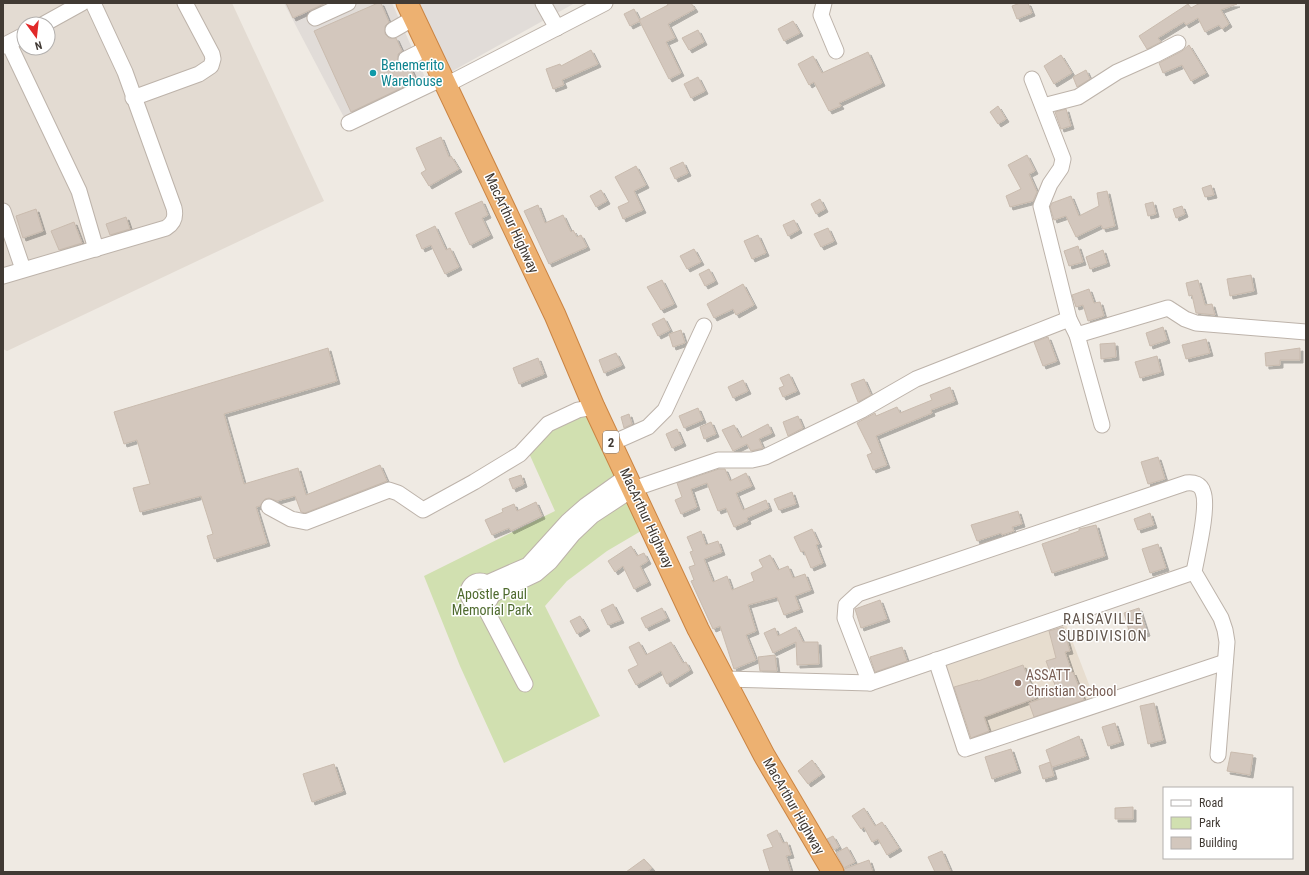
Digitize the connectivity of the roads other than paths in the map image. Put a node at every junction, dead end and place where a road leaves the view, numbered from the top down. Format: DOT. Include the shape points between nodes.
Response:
graph roads {
  1 [pos="82,3"];
  2 [pos="93,3"];
  3 [pos="185,3"];
  4 [pos="348,3"];
  5 [pos="543,3"];
  6 [pos="605,3"];
  7 [pos="824,3"];
  8 [pos="410,10"];
  9 [pos="56,17"];
  10 [pos="315,18"];
  11 [pos="557,28"];
  12 [pos="393,30"];
  13 [pos="16,39"];
  14 [pos="1178,43"];
  15 [pos="6,45"];
  16 [pos="428,48"];
  17 [pos="836,51"];
  18 [pos="406,58"];
  19 [pos="1032,80"];
  20 [pos="445,82"];
  21 [pos="133,98"];
  22 [pos="1043,106"];
  23 [pos="349,124"];
  24 [pos="3,211"];
  25 [pos="96,249"];
  26 [pos="23,269"];
  27 [pos="3,276"];
  28 [pos="1069,319"];
  29 [pos="704,326"];
  30 [pos="1306,332"];
  31 [pos="1077,335"];
  32 [pos="594,407"];
  33 [pos="1102,425"];
  34 [pos="612,443"];
  35 [pos="630,483"];
  36 [pos="269,507"];
  37 [pos="1194,572"];
  38 [pos="936,660"];
  39 [pos="1225,662"];
  40 [pos="724,678"];
  41 [pos="870,683"];
  42 [pos="525,684"];
  43 [pos="1218,755"];
  44 [pos="833,872"];
  1 -- 9 [label="street"];
  2 -- 21 [label="street" via="125,72"];
  3 -- 21 [label="street" via="212,54 211,66 199,74"];
  4 -- 10 [label="street"];
  5 -- 11 [label="street"];
  6 -- 11 [label="street"];
  7 -- 17 [label="street" via="821,15"];
  8 -- 12 [label="street"];
  8 -- 16 [label="highway, MacArthur Highway / 2"];
  11 -- 20 [label="street"];
  13 -- 15 [label="street"];
  14 -- 22 [label="street" via="1117,72 1078,97"];
  15 -- 25 [label="street" via="79,191"];
  16 -- 18 [label="street"];
  16 -- 20 [label="highway, MacArthur Highway / 2"];
  19 -- 22 [label="street"];
  20 -- 23 [label="street"];
  20 -- 32 [label="highway, MacArthur Highway / 2" via="555,315"];
  21 -- 25 [label="street" via="174,208 175,218 166,228"];
  22 -- 28 [label="street" via="1063,159 1061,168 1044,195 1041,206"];
  24 -- 26 [label="street"];
  25 -- 26 [label="street"];
  26 -- 27 [label="street"];
  28 -- 31 [label="street"];
  28 -- 35 [label="street" via="916,379 862,410 765,457 752,460 718,460"];
  29 -- 34 [label="street" via="665,410 648,427"];
  30 -- 31 [label="street" via="1196,323 1168,308"];
  31 -- 33 [label="street"];
  32 -- 34 [label="highway, MacArthur Highway / 2"];
  32 -- 36 [label="street" via="578,410 548,424 520,454 423,510 389,490 306,522 291,520"];
  34 -- 35 [label="highway, MacArthur Highway / 2"];
  35 -- 40 [label="highway, MacArthur Highway / 2"];
  35 -- 42 [label="street" via="568,521 532,569 487,594"];
  37 -- 38 [label="street"];
  37 -- 39 [label="street" via="1221,618 1227,642"];
  37 -- 41 [label="street" via="1204,496 1201,488 1190,482 866,591 852,598 846,605 846,618"];
  38 -- 39 [label="street" via="965,749"];
  38 -- 41 [label="street"];
  39 -- 43 [label="street"];
  40 -- 41 [label="street"];
  40 -- 44 [label="highway, MacArthur Highway / 2" via="764,755"];
}
